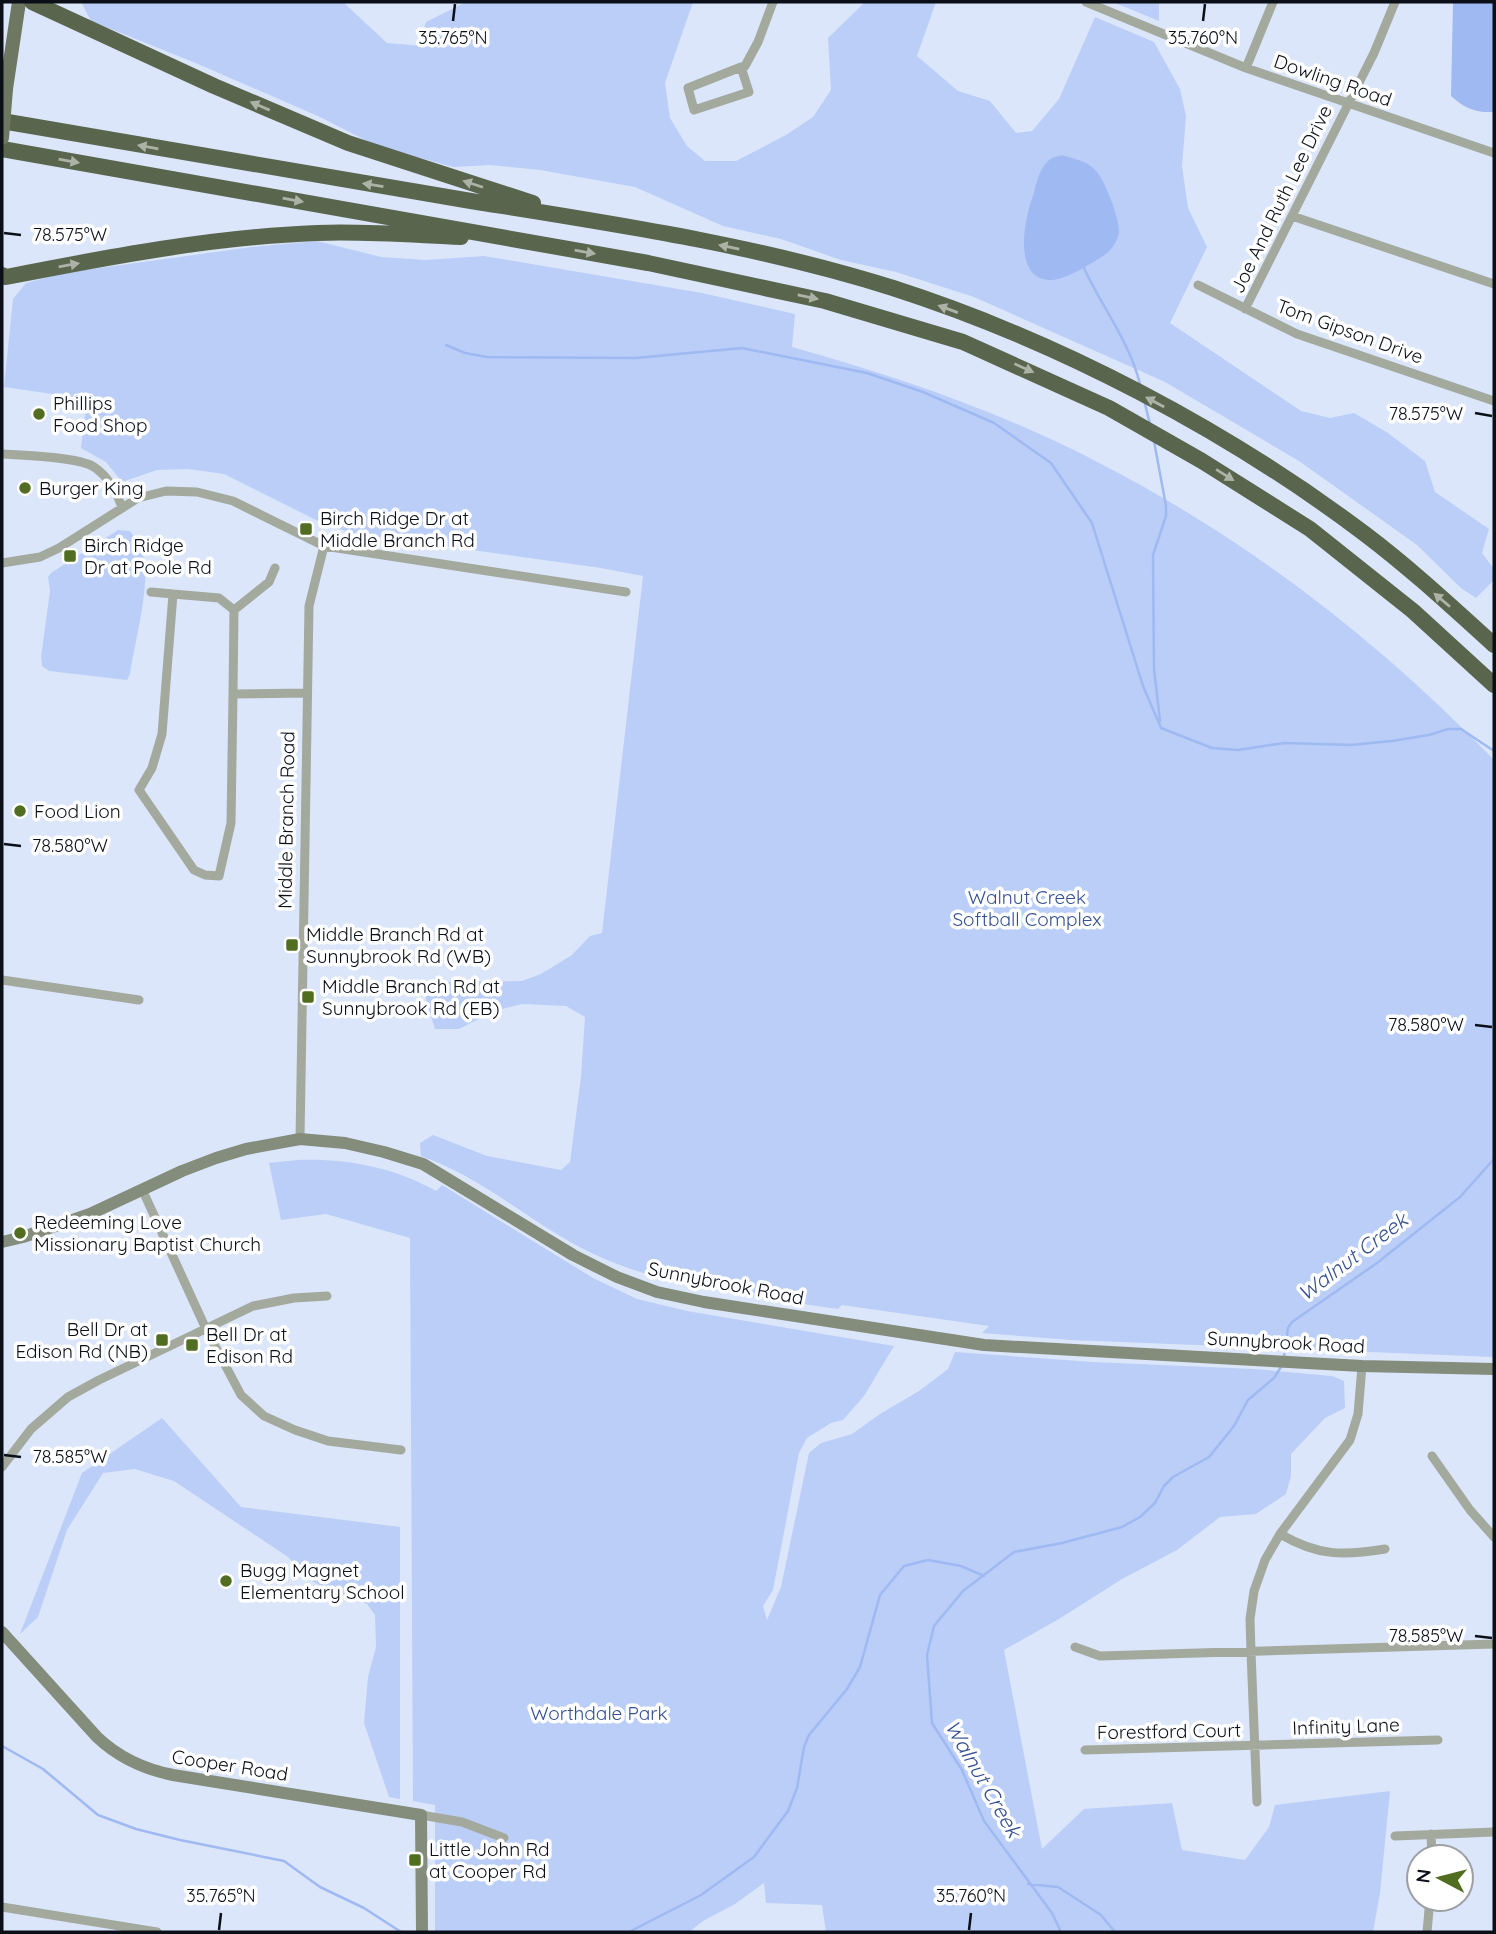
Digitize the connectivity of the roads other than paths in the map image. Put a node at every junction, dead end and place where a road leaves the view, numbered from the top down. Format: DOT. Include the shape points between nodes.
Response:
graph roads {
  1 [pos="19,2"];
  2 [pos="32,2"];
  3 [pos="773,2"];
  4 [pos="1086,2"];
  5 [pos="1273,2"];
  6 [pos="1395,2"];
  7 [pos="741,67"];
  8 [pos="1246,68"];
  9 [pos="1348,104"];
  10 [pos="2,121"];
  11 [pos="2,138"];
  12 [pos="2,149"];
  13 [pos="1494,153"];
  14 [pos="1292,216"];
  15 [pos="585,220"];
  16 [pos="518,240"];
  17 [pos="2,275"];
  18 [pos="1494,284"];
  19 [pos="1198,285"];
  20 [pos="1245,309"];
  21 [pos="1494,401"];
  22 [pos="2,454"];
  23 [pos="122,507"];
  24 [pos="324,546"];
  25 [pos="2,563"];
  26 [pos="275,568"];
  27 [pos="151,592"];
  28 [pos="626,592"];
  29 [pos="173,594"];
  30 [pos="234,610"];
  31 [pos="1494,645"];
  32 [pos="1494,685"];
  33 [pos="306,693"];
  34 [pos="233,694"];
  35 [pos="2,980"];
  36 [pos="139,1000"];
  37 [pos="300,1139"];
  38 [pos="142,1189"];
  39 [pos="2,1242"];
  40 [pos="327,1296"];
  41 [pos="206,1329"];
  42 [pos="1362,1366"];
  43 [pos="1494,1370"];
  44 [pos="401,1450"];
  45 [pos="1432,1456"];
  46 [pos="2,1466"];
  47 [pos="1280,1534"];
  48 [pos="1494,1537"];
  49 [pos="1385,1549"];
  50 [pos="2,1632"];
  51 [pos="1494,1644"];
  52 [pos="1075,1647"];
  53 [pos="1251,1652"];
  54 [pos="1438,1740"];
  55 [pos="1255,1746"];
  56 [pos="1085,1750"];
  57 [pos="1257,1802"];
  58 [pos="421,1815"];
  59 [pos="1494,1832"];
  60 [pos="1431,1834"];
  61 [pos="1395,1836"];
  62 [pos="504,1838"];
  63 [pos="1431,1843"];
  64 [pos="2,1907"];
  65 [pos="1429,1913"];
  66 [pos="157,1932"];
  67 [pos="422,1932"];
  68 [pos="1427,1932"];
  1 -- 11 [label="main road, bridge"];
  15 -- 2 [label="highway, one-way" via="348,144"];
  3 -- 7 [label="street" via="758,42"];
  4 -- 8 [label="street, Dowling Road"];
  5 -- 8 [label="street"];
  6 -- 9 [label="street, Joe And Ruth Lee Drive"];
  7 -- 7 [label="street" via="749,92 694,110 688,88"];
  8 -- 9 [label="street, Dowling Road"];
  9 -- 13 [label="street, Dowling Road"];
  9 -- 14 [label="street, Joe And Ruth Lee Drive"];
  15 -- 10 [label="highway, one-way"];
  12 -- 16 [label="highway, one-way"];
  14 -- 18 [label="street"];
  14 -- 20 [label="street, Joe And Ruth Lee Drive"];
  31 -- 15 [label="highway, one-way" via="1367,536 1299,487 1187,418 1108,377 993,325 895,289 772,257"];
  17 -- 16 [label="highway, one-way" via="222,241 314,233"];
  16 -- 32 [label="highway, one-way" via="825,301 962,342 1029,370 1121,415 1310,529 1413,611"];
  19 -- 20 [label="street, Tom Gipson Drive"];
  20 -- 21 [label="street, Tom Gipson Drive" via="1297,334"];
  22 -- 23 [label="street" via="93,466 110,481"];
  23 -- 24 [label="street" via="166,491 197,492 233,501"];
  23 -- 25 [label="street" via="81,537 40,557"];
  24 -- 28 [label="street"];
  24 -- 33 [label="street, Middle Branch Road" via="309,606"];
  26 -- 30 [label="street" via="269,582"];
  27 -- 29 [label="street"];
  29 -- 30 [label="street" via="219,598"];
  29 -- 34 [label="street" via="162,734 152,768 139,790 194,870 205,875 219,876 231,823"];
  30 -- 34 [label="street"];
  33 -- 34 [label="street"];
  33 -- 37 [label="street, Middle Branch Road"];
  35 -- 36 [label="street"];
  37 -- 38 [label="main road, Sunnybrook Road" via="216,1158"];
  37 -- 42 [label="main road, Sunnybrook Road" via="345,1143 423,1164 573,1255 657,1292 984,1345"];
  38 -- 39 [label="main road, Sunnybrook Road" via="90,1213"];
  38 -- 41 [label="street"];
  40 -- 41 [label="street" via="253,1306"];
  41 -- 44 [label="street" via="241,1395 264,1416 328,1441"];
  41 -- 46 [label="street" via="68,1397 31,1429"];
  42 -- 43 [label="main road, Sunnybrook Road"];
  42 -- 47 [label="street" via="1358,1414 1350,1440"];
  45 -- 48 [label="street"];
  47 -- 49 [label="street" via="1325,1553"];
  47 -- 53 [label="street" via="1254,1591"];
  50 -- 58 [label="main road, Cooper Road" via="97,1737 139,1766"];
  51 -- 53 [label="street"];
  52 -- 53 [label="street" via="1100,1656"];
  53 -- 55 [label="street"];
  54 -- 55 [label="street, Infinity Lane"];
  55 -- 56 [label="street, Forestford Court"];
  55 -- 57 [label="street"];
  58 -- 62 [label="street, Cooper Road" via="462,1822"];
  58 -- 67 [label="main road"];
  59 -- 60 [label="street"];
  60 -- 61 [label="street"];
  60 -- 63 [label="street"];
  64 -- 66 [label="street"];
  65 -- 68 [label="street"];
}
